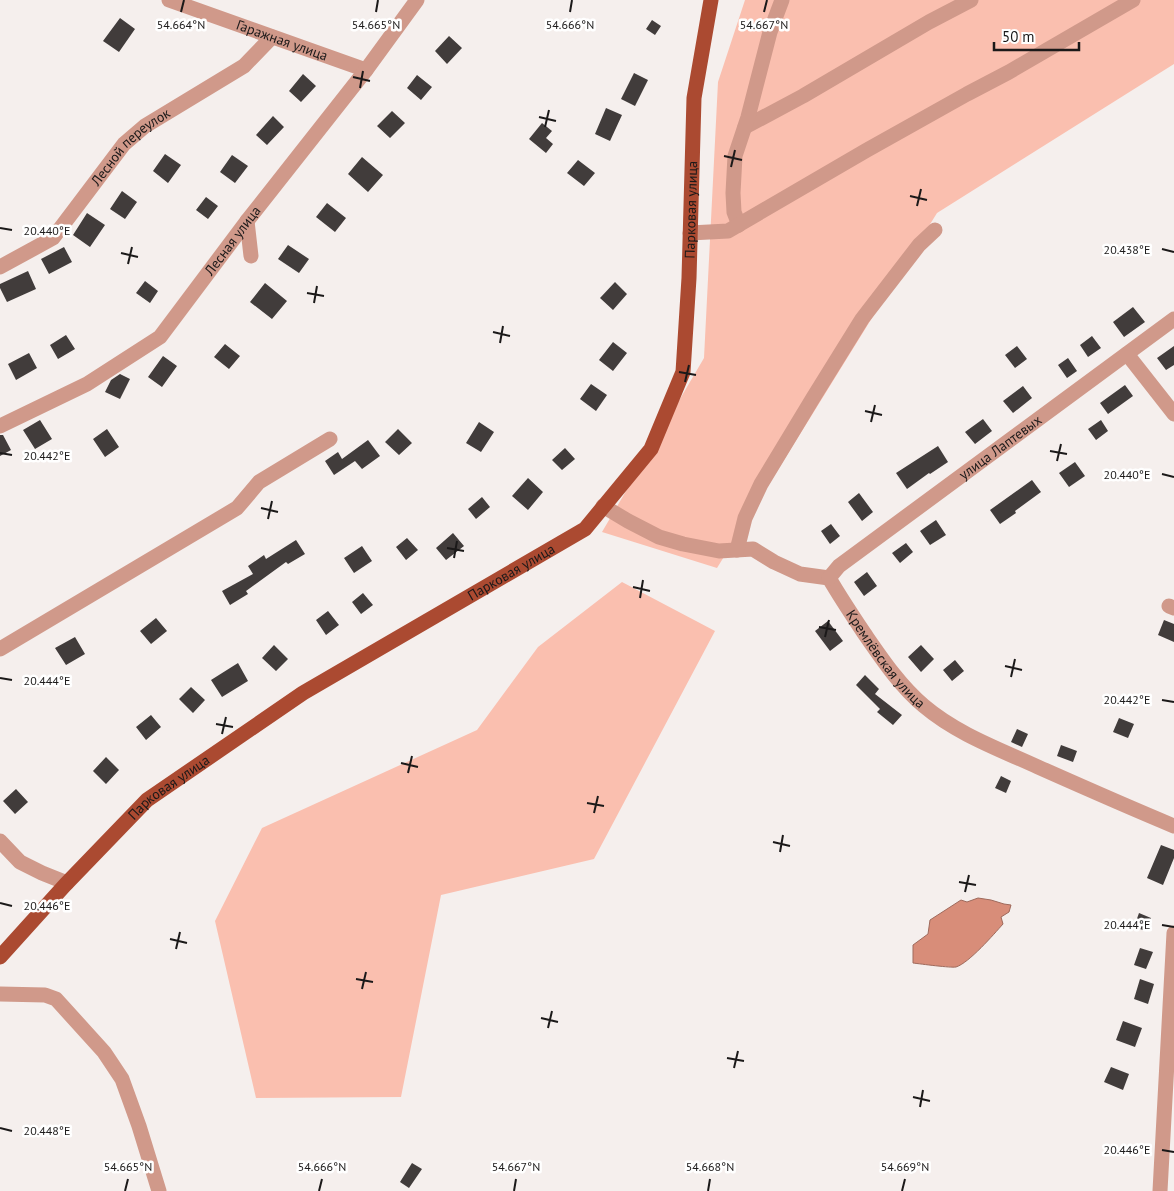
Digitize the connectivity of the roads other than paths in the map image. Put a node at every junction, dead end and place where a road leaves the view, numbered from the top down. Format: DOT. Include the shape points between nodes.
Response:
graph roads {
  1 [pos="169,0"];
  2 [pos="417,0"];
  3 [pos="711,0"];
  4 [pos="782,0"];
  5 [pos="971,0"];
  6 [pos="1133,0"];
  7 [pos="272,37"];
  8 [pos="366,70"];
  9 [pos="745,127"];
  10 [pos="247,221"];
  11 [pos="739,225"];
  12 [pos="935,230"];
  13 [pos="690,233"];
  14 [pos="251,256"];
  15 [pos="0,267"];
  16 [pos="1174,319"];
  17 [pos="1127,354"];
  18 [pos="1174,414"];
  19 [pos="0,426"];
  20 [pos="330,439"];
  21 [pos="604,506"];
  22 [pos="737,550"];
  23 [pos="829,578"];
  24 [pos="0,649"];
  25 [pos="1174,826"];
  26 [pos="0,841"];
  27 [pos="67,883"];
  28 [pos="1174,933"];
  29 [pos="0,957"];
  30 [pos="0,994"];
  31 [pos="159,1191"];
  32 [pos="1160,1191"];
  1 -- 7 [label="street, Гаражная улица"];
  2 -- 8 [label="street, Лесная улица"];
  3 -- 13 [label="main road, Парковая улица" via="694,98"];
  4 -- 9 [label="street" via="770,32"];
  5 -- 9 [label="street"];
  6 -- 11 [label="street"];
  7 -- 8 [label="street, Гаражная улица"];
  7 -- 15 [label="street, Лесной переулок" via="244,66 144,126 124,144 53,238"];
  8 -- 10 [label="street, Лесная улица"];
  9 -- 11 [label="street" via="735,156 733,184 734,212"];
  10 -- 14 [label="street"];
  10 -- 19 [label="street, Лесная улица" via="160,337 87,384"];
  11 -- 13 [label="street" via="728,231"];
  12 -- 22 [label="street" via="919,245 862,319 818,390 761,484 744,518"];
  13 -- 21 [label="main road, Парковая улица" via="683,372 652,449"];
  16 -- 17 [label="street, улица Лаптевых"];
  17 -- 18 [label="street"];
  17 -- 23 [label="street, улица Лаптевых" via="839,566"];
  20 -- 24 [label="street" via="260,482 237,508"];
  21 -- 22 [label="street" via="659,537 720,551"];
  21 -- 27 [label="main road, Парковая улица" via="585,529 303,693 147,800"];
  22 -- 23 [label="street" via="753,549 800,574"];
  23 -- 25 [label="street, Кремлёвская улица" via="882,660 923,705 940,718 959,731"];
  26 -- 27 [label="street" via="20,862"];
  27 -- 29 [label="main road, Парковая улица"];
  28 -- 32 [label="street"];
  30 -- 31 [label="street" via="45,995 56,1000 104,1052 122,1079"];
}
